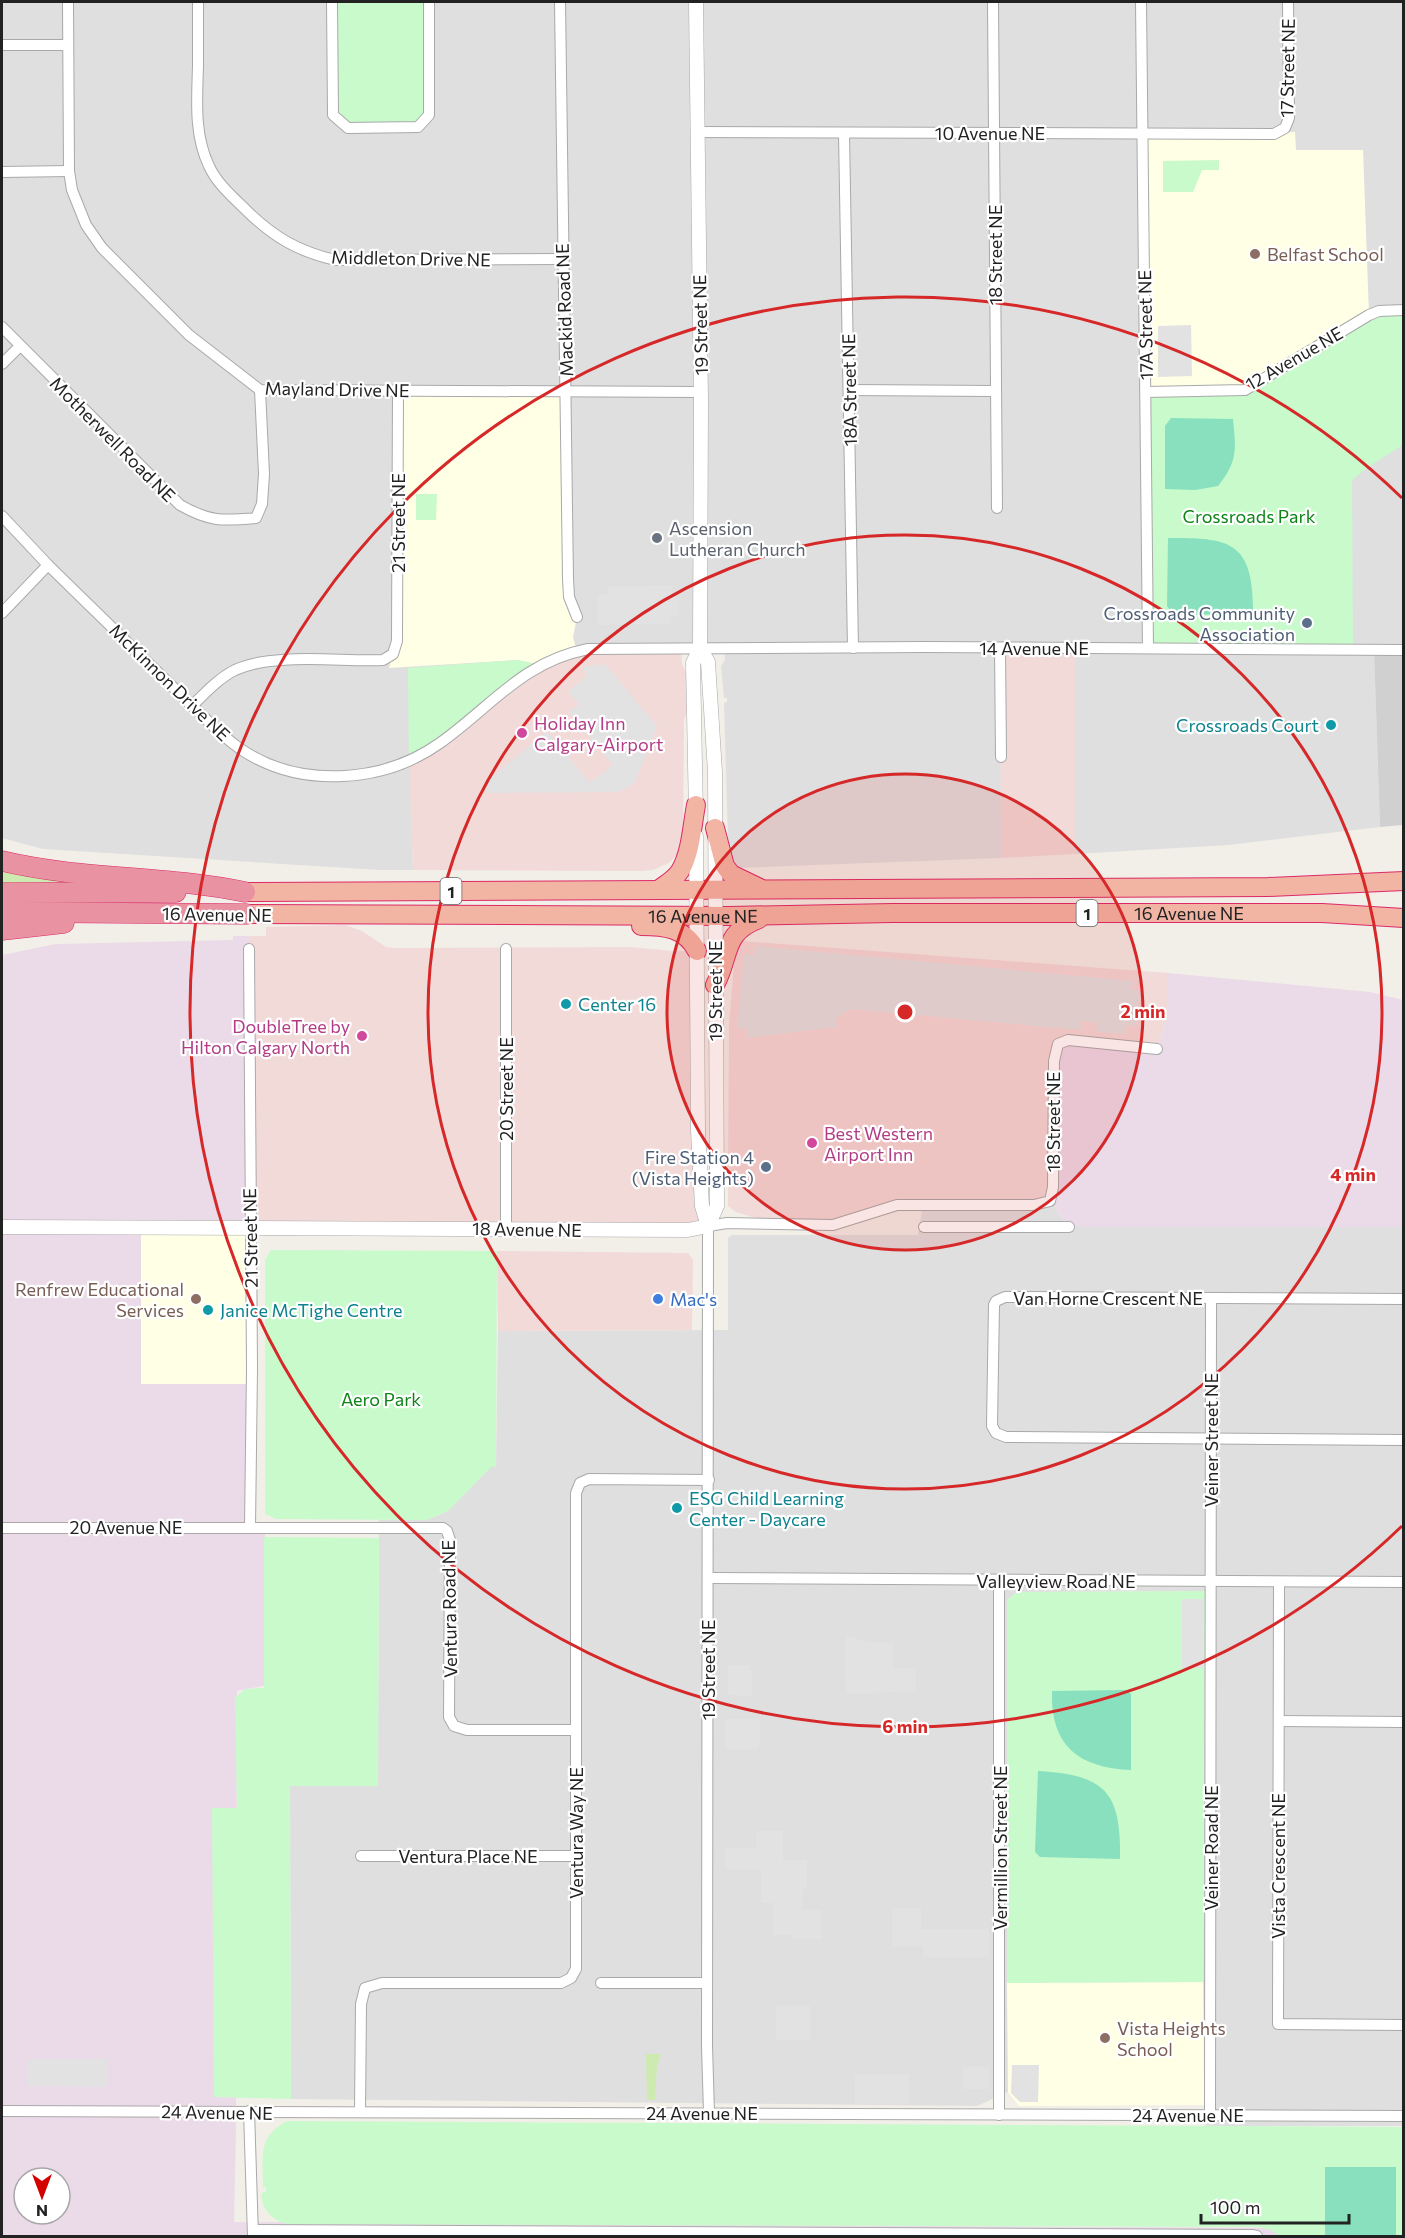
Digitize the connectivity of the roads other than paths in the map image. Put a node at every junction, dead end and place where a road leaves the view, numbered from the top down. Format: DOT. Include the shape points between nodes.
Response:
graph roads {
  1 [pos="68,2"];
  2 [pos="198,2"];
  3 [pos="332,2"];
  4 [pos="429,2"];
  5 [pos="560,2"];
  6 [pos="696,2"];
  7 [pos="993,2"];
  8 [pos="1141,2"];
  9 [pos="1288,2"];
  10 [pos="2,45"];
  11 [pos="67,45"];
  12 [pos="697,132"];
  13 [pos="1281,132"];
  14 [pos="844,133"];
  15 [pos="995,134"];
  16 [pos="1143,134"];
  17 [pos="69,171"];
  18 [pos="2,172"];
  19 [pos="562,259"];
  20 [pos="1404,310"];
  21 [pos="2,327"];
  22 [pos="19,347"];
  23 [pos="2,364"];
  24 [pos="260,390"];
  25 [pos="849,390"];
  26 [pos="398,391"];
  27 [pos="567,391"];
  28 [pos="995,391"];
  29 [pos="701,392"];
  30 [pos="1146,392"];
  31 [pos="997,508"];
  32 [pos="2,516"];
  33 [pos="48,565"];
  34 [pos="2,613"];
  35 [pos="577,616"];
  36 [pos="700,648"];
  37 [pos="854,648"];
  38 [pos="1000,648"];
  39 [pos="1148,648"];
  40 [pos="1404,650"];
  41 [pos="192,706"];
  42 [pos="1001,757"];
  43 [pos="696,805"];
  44 [pos="715,828"];
  45 [pos="2,861"];
  46 [pos="1404,881"];
  47 [pos="658,890"];
  48 [pos="707,890"];
  49 [pos="764,891"];
  50 [pos="245,892"];
  51 [pos="2,893"];
  52 [pos="2,912"];
  53 [pos="160,913"];
  54 [pos="247,915"];
  55 [pos="515,915"];
  56 [pos="706,915"];
  57 [pos="770,916"];
  58 [pos="1404,918"];
  59 [pos="2,930"];
  60 [pos="506,949"];
  61 [pos="249,950"];
  62 [pos="698,951"];
  63 [pos="715,986"];
  64 [pos="1157,1049"];
  65 [pos="1050,1202"];
  66 [pos="708,1226"];
  67 [pos="2,1227"];
  68 [pos="924,1227"];
  69 [pos="1069,1227"];
  70 [pos="250,1228"];
  71 [pos="506,1229"];
  72 [pos="1211,1299"];
  73 [pos="1404,1299"];
  74 [pos="1211,1438"];
  75 [pos="1404,1440"];
  76 [pos="709,1480"];
  77 [pos="250,1527"];
  78 [pos="2,1528"];
  79 [pos="708,1578"];
  80 [pos="999,1581"];
  81 [pos="1210,1582"];
  82 [pos="1279,1582"];
  83 [pos="1404,1582"];
  84 [pos="1279,1721"];
  85 [pos="1404,1722"];
  86 [pos="576,1730"];
  87 [pos="361,1856"];
  88 [pos="576,1856"];
  89 [pos="601,1983"];
  90 [pos="707,1983"];
  91 [pos="1404,2025"];
  92 [pos="2,2111"];
  93 [pos="249,2111"];
  94 [pos="360,2112"];
  95 [pos="709,2113"];
  96 [pos="999,2115"];
  97 [pos="1210,2115"];
  98 [pos="1404,2116"];
  99 [pos="253,2233"];
  100 [pos="824,2235"];
  101 [pos="1257,2236"];
  1 -- 11 [label="street, Mayland Drive NE"];
  2 -- 19 [label="street, Middleton Drive NE" via="198,124 210,168 251,215 289,245 335,260"];
  3 -- 4 [label="street" via="333,115 348,128 418,127 429,116"];
  5 -- 19 [label="street, Mackid Road NE"];
  6 -- 12 [label="street, 19 Street NE"];
  7 -- 15 [label="street, 18 Street NE"];
  8 -- 16 [label="street, 17A Street NE"];
  9 -- 13 [label="street, 17 Street NE" via="1290,112 1288,124"];
  10 -- 11 [label="street"];
  11 -- 17 [label="street, Mayland Drive NE"];
  12 -- 14 [label="street, 10 Avenue NE"];
  12 -- 29 [label="street, 19 Street NE"];
  13 -- 16 [label="street, 10 Avenue NE"];
  14 -- 15 [label="street, 10 Avenue NE"];
  14 -- 25 [label="street, 18A Street NE"];
  15 -- 16 [label="street, 10 Avenue NE"];
  15 -- 28 [label="street, 18 Street NE"];
  16 -- 30 [label="street, 17A Street NE"];
  17 -- 18 [label="street"];
  17 -- 24 [label="street, Mayland Drive NE" via="86,225 102,248 189,335"];
  19 -- 27 [label="street, Mackid Road NE"];
  20 -- 30 [label="street, 12 Avenue NE" via="1369,315 1245,390"];
  21 -- 22 [label="street, Motherwell Road NE"];
  22 -- 23 [label="street"];
  22 -- 24 [label="street, Motherwell Road NE" via="180,505 200,516 224,521 256,518 262,504"];
  24 -- 26 [label="street, Mayland Drive NE"];
  25 -- 28 [label="street"];
  25 -- 37 [label="street, 18A Street NE"];
  26 -- 27 [label="street, Mayland Drive NE"];
  26 -- 41 [label="street, 21 Street NE" via="398,629 393,654 383,660 259,662 235,670"];
  27 -- 29 [label="street, Mayland Drive NE"];
  27 -- 35 [label="street, Mackid Road NE" via="569,597"];
  28 -- 31 [label="street, 18 Street NE"];
  29 -- 36 [label="street, 19 Street NE"];
  30 -- 39 [label="street, 17A Street NE"];
  32 -- 33 [label="street, McKinnon Drive NE"];
  33 -- 34 [label="street"];
  33 -- 41 [label="street, McKinnon Drive NE"];
  36 -- 37 [label="street, 14 Avenue NE"];
  36 -- 41 [label="street, McKinnon Drive NE" via="598,649 558,657 520,677 424,753 390,768 346,775 302,774 259,759 217,730"];
  36 -- 43 [label="street, 19 Street NE" via="693,663"];
  36 -- 44 [label="street, 19 Street NE" via="708,662"];
  37 -- 38 [label="street, 14 Avenue NE"];
  38 -- 39 [label="street, 14 Avenue NE"];
  38 -- 42 [label="street"];
  39 -- 40 [label="street, 14 Avenue NE"];
  43 -- 47 [label="highway" via="680,871"];
  43 -- 48 [label="street, 19 Street NE"];
  44 -- 48 [label="street, 19 Street NE"];
  44 -- 49 [label="highway" via="724,866 730,874"];
  45 -- 50 [label="highway" via="61,872 206,884"];
  46 -- 49 [label="highway, 16 Avenue NE / 1" via="1268,887"];
  47 -- 48 [label="highway, 16 Avenue NE / 1"];
  47 -- 50 [label="highway, 16 Avenue NE / 1"];
  48 -- 49 [label="highway, 16 Avenue NE / 1"];
  48 -- 56 [label="street, 19 Street NE"];
  50 -- 51 [label="highway, 16 Avenue NE / 1"];
  52 -- 53 [label="highway, 16 Avenue NE / 1"];
  53 -- 54 [label="highway, 16 Avenue NE / 1"];
  53 -- 59 [label="highway" via="115,921"];
  54 -- 55 [label="highway, 16 Avenue NE / 1"];
  55 -- 56 [label="highway, 16 Avenue NE / 1"];
  55 -- 62 [label="highway" via="535,926 660,926 688,938"];
  56 -- 57 [label="highway, 16 Avenue NE / 1"];
  56 -- 62 [label="street, 19 Street NE"];
  56 -- 63 [label="street, 19 Street NE"];
  57 -- 58 [label="highway, 16 Avenue NE / 1" via="1322,913"];
  57 -- 63 [label="highway" via="743,926 734,934"];
  60 -- 71 [label="street, 20 Street NE"];
  61 -- 70 [label="street, 21 Street NE"];
  62 -- 66 [label="street, 19 Street NE" via="698,1131 702,1206"];
  63 -- 66 [label="street, 19 Street NE" via="717,1206"];
  64 -- 65 [label="street, 18 Street NE" via="1068,1040 1058,1044 1054,1060"];
  65 -- 66 [label="street, 18 Avenue NE" via="897,1205 833,1225"];
  66 -- 71 [label="street, 18 Avenue NE" via="688,1230"];
  66 -- 76 [label="street, 19 Street NE"];
  67 -- 70 [label="street, 18 Avenue NE"];
  68 -- 69 [label="street"];
  70 -- 71 [label="street, 18 Avenue NE"];
  70 -- 77 [label="street, 21 Street NE"];
  72 -- 73 [label="street, Van Horne Crescent NE"];
  72 -- 74 [label="street, Veiner Street NE"];
  72 -- 74 [label="street, Van Horne Crescent NE" via="1005,1297 996,1301 992,1426 1001,1436"];
  74 -- 75 [label="street, Van Horne Crescent NE"];
  74 -- 81 [label="street, Veiner Street NE"];
  76 -- 79 [label="street, 19 Street NE"];
  76 -- 86 [label="street, Ventura Way NE" via="589,1479 580,1483 576,1493"];
  77 -- 78 [label="street, 20 Avenue NE"];
  77 -- 86 [label="street, Ventura Road NE" via="443,1528 450,1540 449,1717 454,1726 467,1730"];
  79 -- 80 [label="street, Valleyview Road NE"];
  79 -- 90 [label="street, 19 Street NE"];
  80 -- 81 [label="street, Valleyview Road NE"];
  80 -- 96 [label="street, Vermillion Street NE"];
  81 -- 82 [label="street, Valleyview Road NE"];
  81 -- 97 [label="street, Veiner Road NE"];
  82 -- 83 [label="street, Valleyview Road NE"];
  82 -- 84 [label="street, Vista Crescent NE"];
  84 -- 85 [label="street"];
  84 -- 91 [label="street, Vista Crescent NE" via="1278,2024"];
  86 -- 88 [label="street, Ventura Way NE"];
  87 -- 88 [label="street, Ventura Place NE"];
  88 -- 94 [label="street, Ventura Way NE" via="576,1969 571,1978 561,1983 382,1983 365,1988 361,1995"];
  89 -- 90 [label="street"];
  90 -- 95 [label="street, 19 Street NE"];
  92 -- 93 [label="street, 24 Avenue NE"];
  93 -- 94 [label="street, 24 Avenue NE"];
  93 -- 99 [label="street"];
  94 -- 95 [label="street, 24 Avenue NE"];
  95 -- 96 [label="street, 24 Avenue NE"];
  96 -- 97 [label="street, 24 Avenue NE"];
  97 -- 98 [label="street, 24 Avenue NE"];
  99 -- 100 [label="street"];
  100 -- 101 [label="street"];
}
